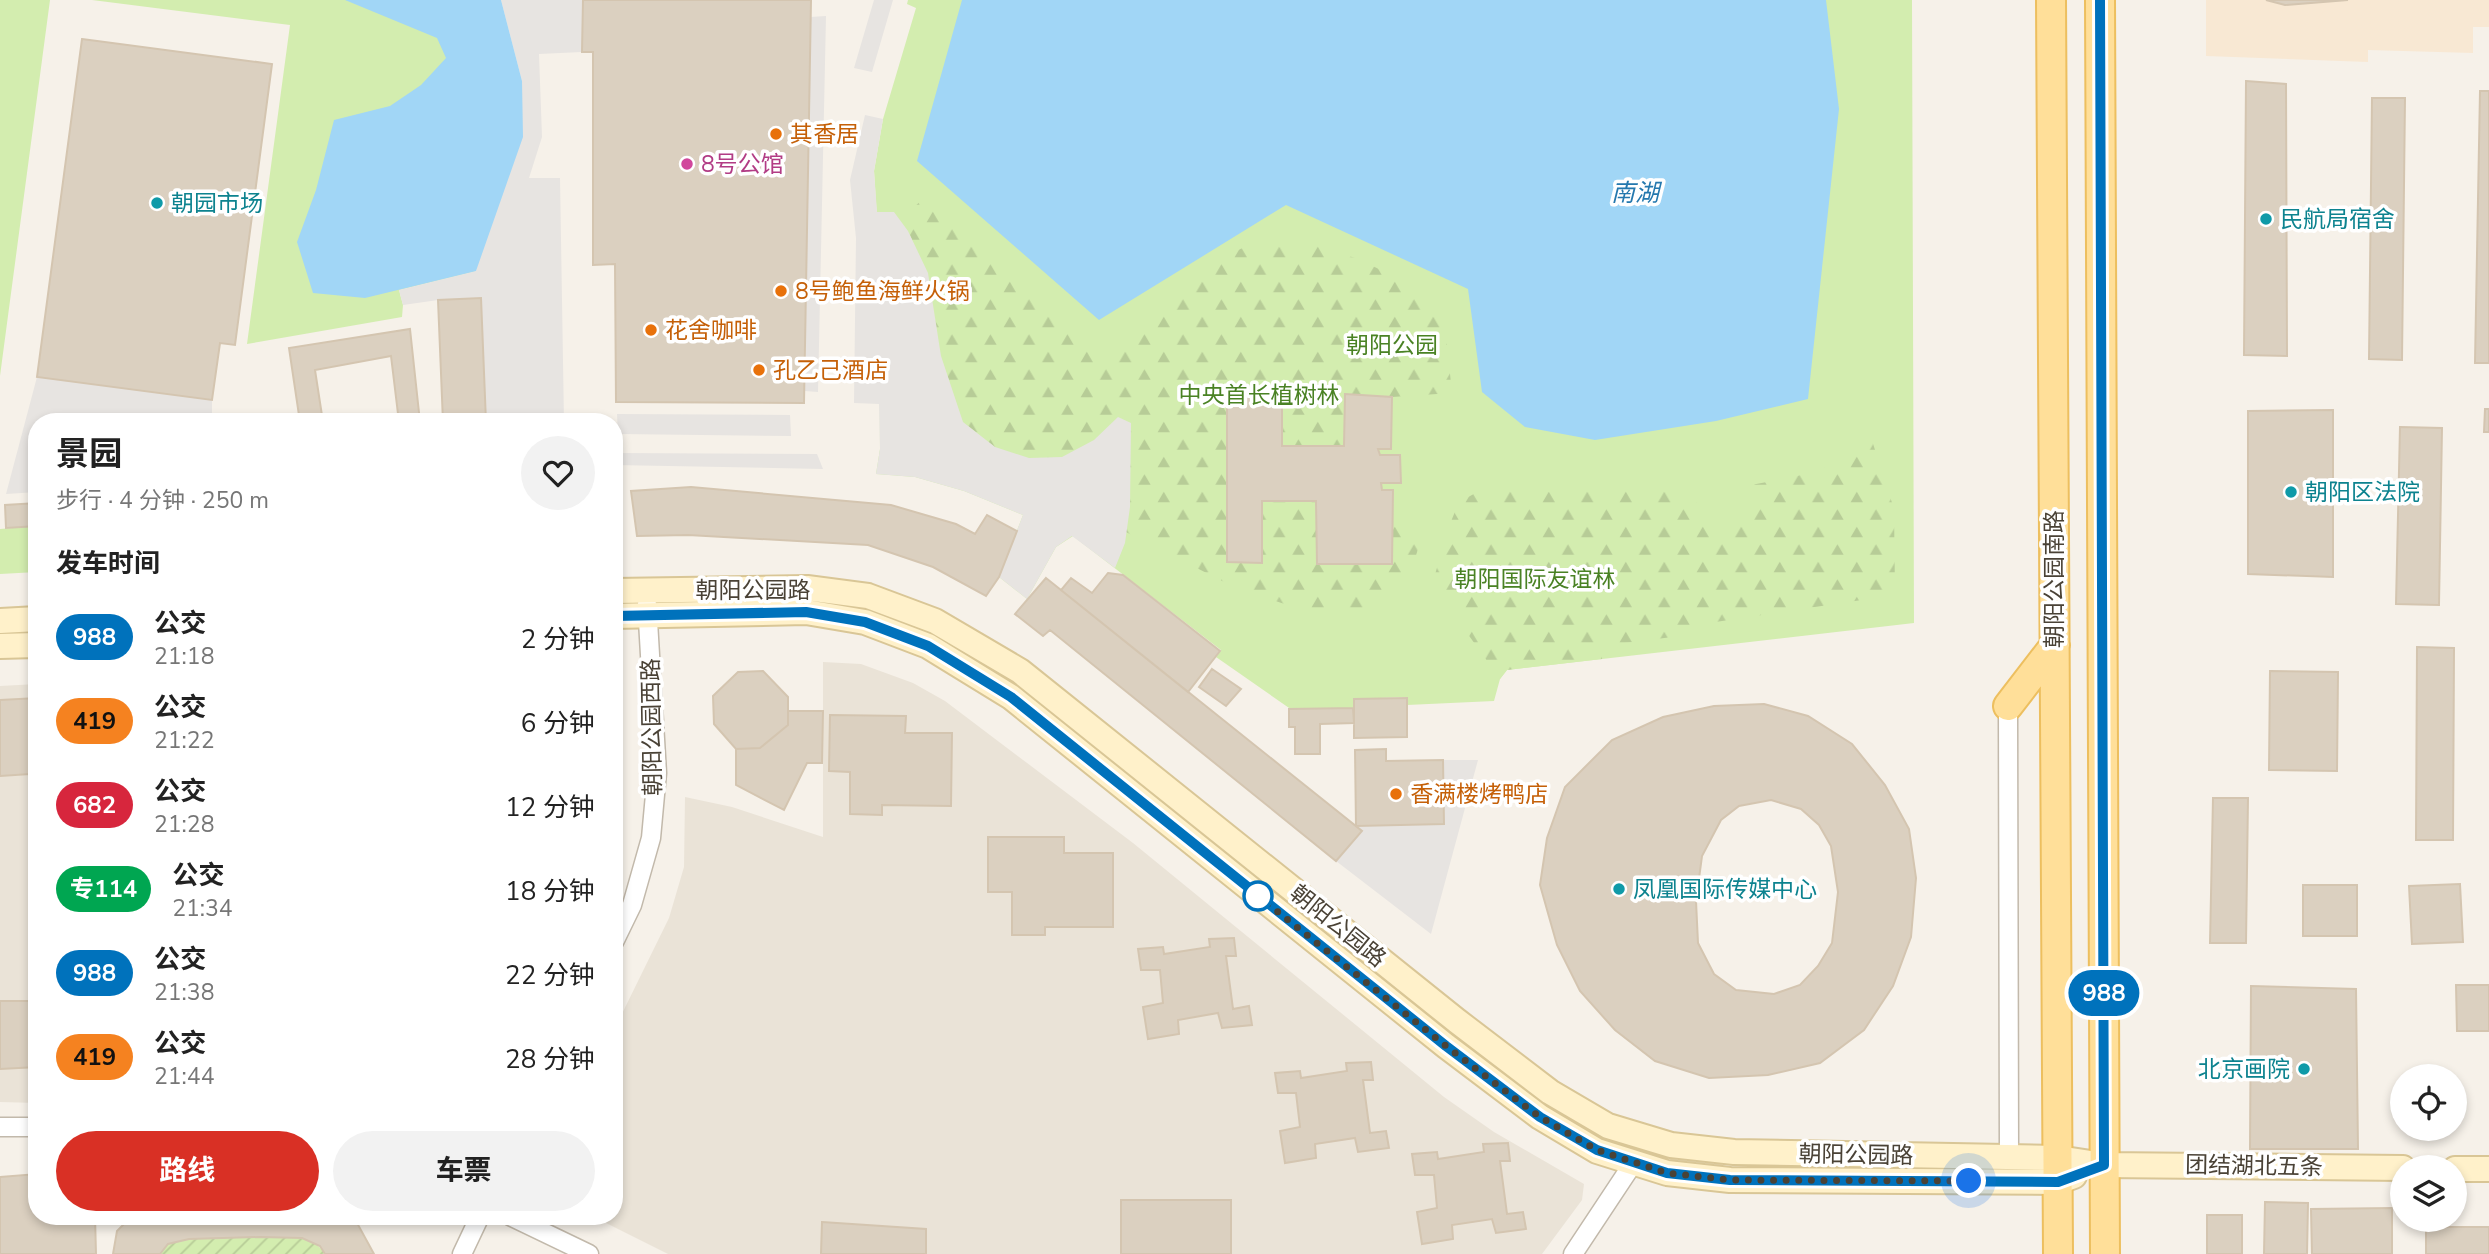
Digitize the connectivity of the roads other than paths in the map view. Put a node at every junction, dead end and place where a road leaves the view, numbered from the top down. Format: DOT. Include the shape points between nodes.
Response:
graph roads {
  1 [pos="2051,0"];
  2 [pos="2101,0"];
  3 [pos="647,590"];
  4 [pos="623,591"];
  5 [pos="647,615"];
  6 [pos="623,616"];
  7 [pos="28,619"];
  8 [pos="0,621"];
  9 [pos="28,645"];
  10 [pos="2055,645"];
  11 [pos="0,646"];
  12 [pos="2008,706"];
  13 [pos="623,924"];
  14 [pos="0,1127"];
  15 [pos="28,1127"];
  16 [pos="2009,1158"];
  17 [pos="1634,1162"];
  18 [pos="2104,1165"];
  19 [pos="2390,1168"];
  20 [pos="2467,1169"];
  21 [pos="2489,1169"];
  22 [pos="2058,1170"];
  23 [pos="476,1225"];
  24 [pos="529,1225"];
  25 [pos="462,1254"];
  26 [pos="589,1254"];
  27 [pos="1573,1254"];
  28 [pos="2058,1254"];
  29 [pos="2105,1254"];
  1 -- 10 [label="main road, 朝阳公园南路"];
  2 -- 18 [label="main road"];
  3 -- 4 [label="main road, 朝阳公园路"];
  3 -- 5 [label="street, 朝阳公园西路"];
  3 -- 16 [label="main road, 朝阳公园路" via="807,588 868,596 935,621 1020,671 1457,1021 1550,1092 1608,1126 1671,1145 1734,1152"];
  5 -- 6 [label="main road, 朝阳公园路"];
  5 -- 13 [label="street, 朝阳公园西路" via="657,773 651,838"];
  5 -- 17 [label="main road, 朝阳公园路" via="806,612 865,622 928,646 1011,697 1540,1117 1597,1150"];
  7 -- 8 [label="main road"];
  9 -- 11 [label="main road"];
  10 -- 12 [label="main road"];
  10 -- 22 [label="main road, 朝阳公园南路"];
  12 -- 16 [label="street"];
  14 -- 15 [label="street"];
  16 -- 22 [label="main road, 朝阳公园路"];
  17 -- 22 [label="main road, 朝阳公园路" via="1667,1173 1730,1180"];
  17 -- 27 [label="street"];
  18 -- 19 [label="main road, 团结湖北五条"];
  18 -- 22 [label="main road, 团结湖北五条"];
  18 -- 29 [label="main road"];
  20 -- 21 [label="main road"];
  22 -- 28 [label="main road, 朝阳公园南路"];
  23 -- 25 [label="street"];
  24 -- 26 [label="street"];
}
